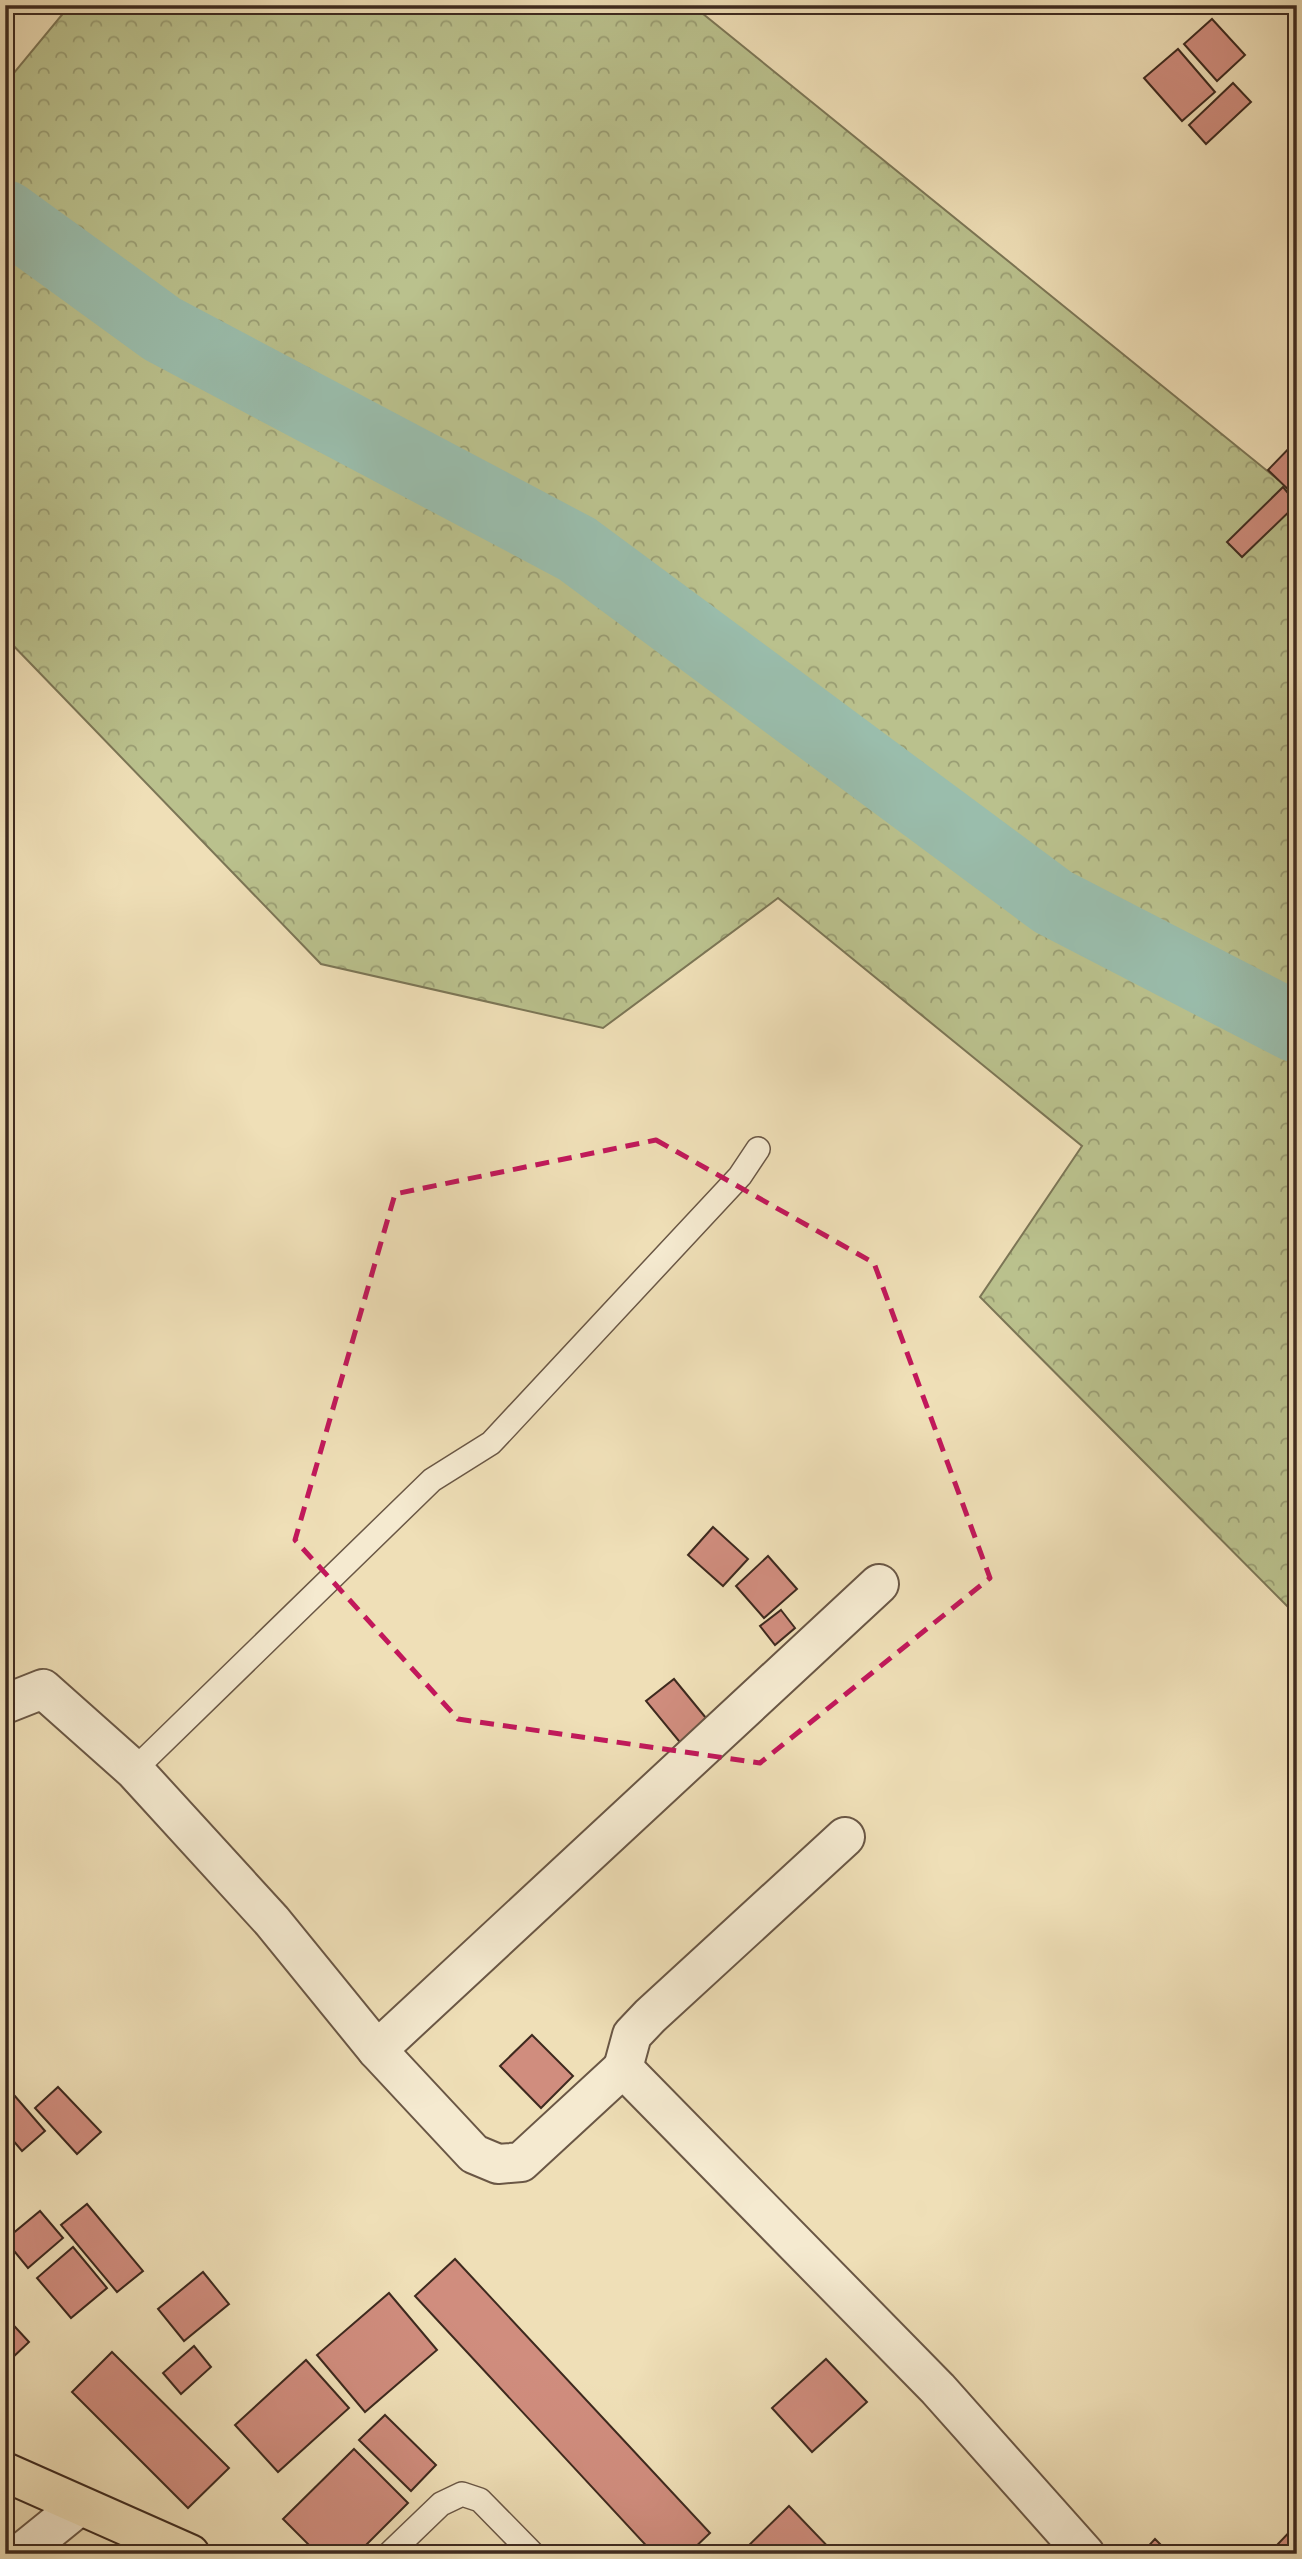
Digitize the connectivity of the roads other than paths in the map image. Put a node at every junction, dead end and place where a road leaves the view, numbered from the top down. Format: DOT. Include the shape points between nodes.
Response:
graph roads {
  1 [pos="758,1149"];
  2 [pos="879,1584"];
  3 [pos="5,1704"];
  4 [pos="134,1770"];
  5 [pos="845,1837"];
  6 [pos="377,2050"];
  7 [pos="623,2068"];
  8 [pos="5,2472"];
  9 [pos="78,2507"];
  10 [pos="20,2554"];
  11 [pos="190,2554"];
  12 [pos="388,2554"];
  13 [pos="533,2554"];
  14 [pos="1085,2554"];
  1 -- 4 [label="lane" via="740,1176 491,1443 432,1480"];
  2 -- 6 [label="street"];
  3 -- 4 [label="street" via="43,1689"];
  4 -- 6 [label="street" via="272,1921"];
  5 -- 7 [label="street" via="650,2016 632,2035"];
  6 -- 7 [label="street" via="474,2154 498,2164 521,2162"];
  7 -- 14 [label="street" via="938,2389"];
  8 -- 9 [label="main road"];
  9 -- 10 [label="street"];
  9 -- 11 [label="main road"];
  12 -- 13 [label="lane" via="441,2504 462,2494 480,2500"];
}
